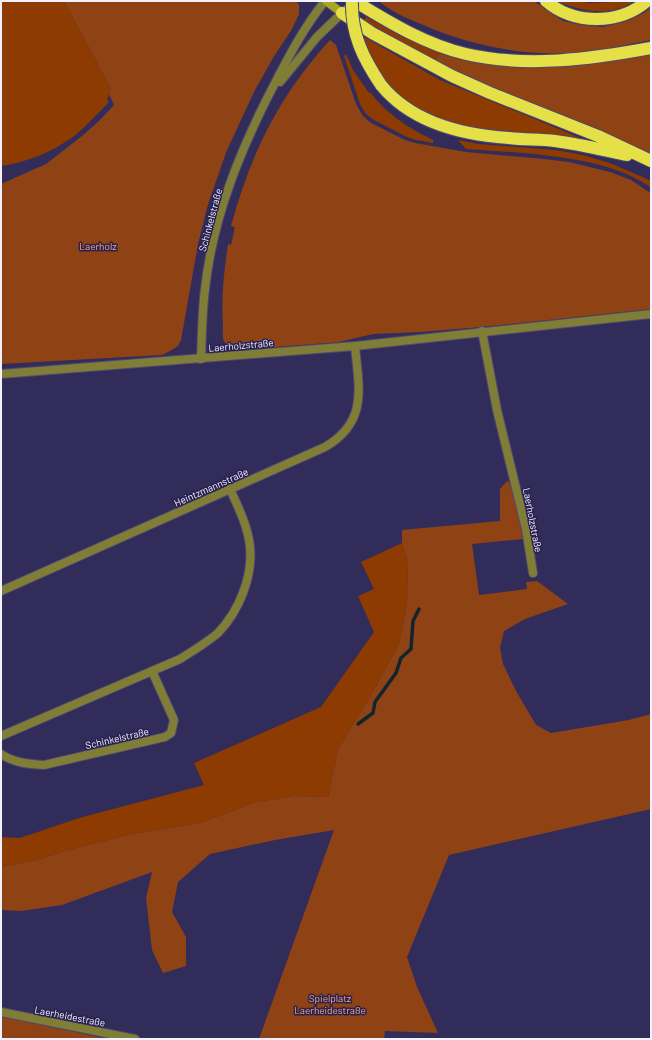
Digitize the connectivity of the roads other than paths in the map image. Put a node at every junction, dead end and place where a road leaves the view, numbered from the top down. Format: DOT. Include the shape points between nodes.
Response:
graph roads {
  1 [pos="325,1"];
  2 [pos="355,1"];
  3 [pos="546,1"];
  4 [pos="647,1"];
  5 [pos="342,13"];
  6 [pos="651,48"];
  7 [pos="269,95"];
  8 [pos="649,160"];
  9 [pos="651,314"];
  10 [pos="482,331"];
  11 [pos="354,346"];
  12 [pos="201,359"];
  13 [pos="1,374"];
  14 [pos="230,489"];
  15 [pos="533,573"];
  16 [pos="1,591"];
  17 [pos="152,671"];
  18 [pos="1,736"];
  19 [pos="1,754"];
  20 [pos="1,1012"];
  21 [pos="135,1039"];
  1 -- 5 [label="street"];
  1 -- 7 [label="street, Schinkelstraße" via="301,35"];
  2 -- 5 [label="street"];
  2 -- 6 [label="highway" via="382,18 425,39 465,54 487,58 578,60"];
  2 -- 8 [label="highway, bridge" via="354,26 361,52 381,84 407,109 453,130 508,138 556,141"];
  3 -- 4 [label="highway" via="567,14 603,19 624,16"];
  5 -- 7 [label="street, Schinkelstraße" via="317,37"];
  5 -- 8 [label="highway" via="372,33 452,76 598,136"];
  7 -- 12 [label="street, Schinkelstraße" via="242,152 226,194 213,244 203,307"];
  9 -- 10 [label="street, Laerholzstraße"];
  10 -- 11 [label="street, Laerholzstraße"];
  10 -- 15 [label="street, Laerholzstraße" via="497,410 524,519"];
  11 -- 12 [label="street, Laerholzstraße"];
  11 -- 14 [label="street, Heintzmannstraße" via="359,402 344,434 324,447"];
  12 -- 13 [label="street, Laerholzstraße"];
  14 -- 16 [label="street, Heintzmannstraße"];
  14 -- 17 [label="street" via="243,519 250,546 247,581 242,597 228,622 210,639 180,659"];
  17 -- 18 [label="street"];
  17 -- 19 [label="street, Schinkelstraße" via="174,720 172,733 165,737 44,765 24,764"];
  20 -- 21 [label="street, Laerheidestraße"];
}
